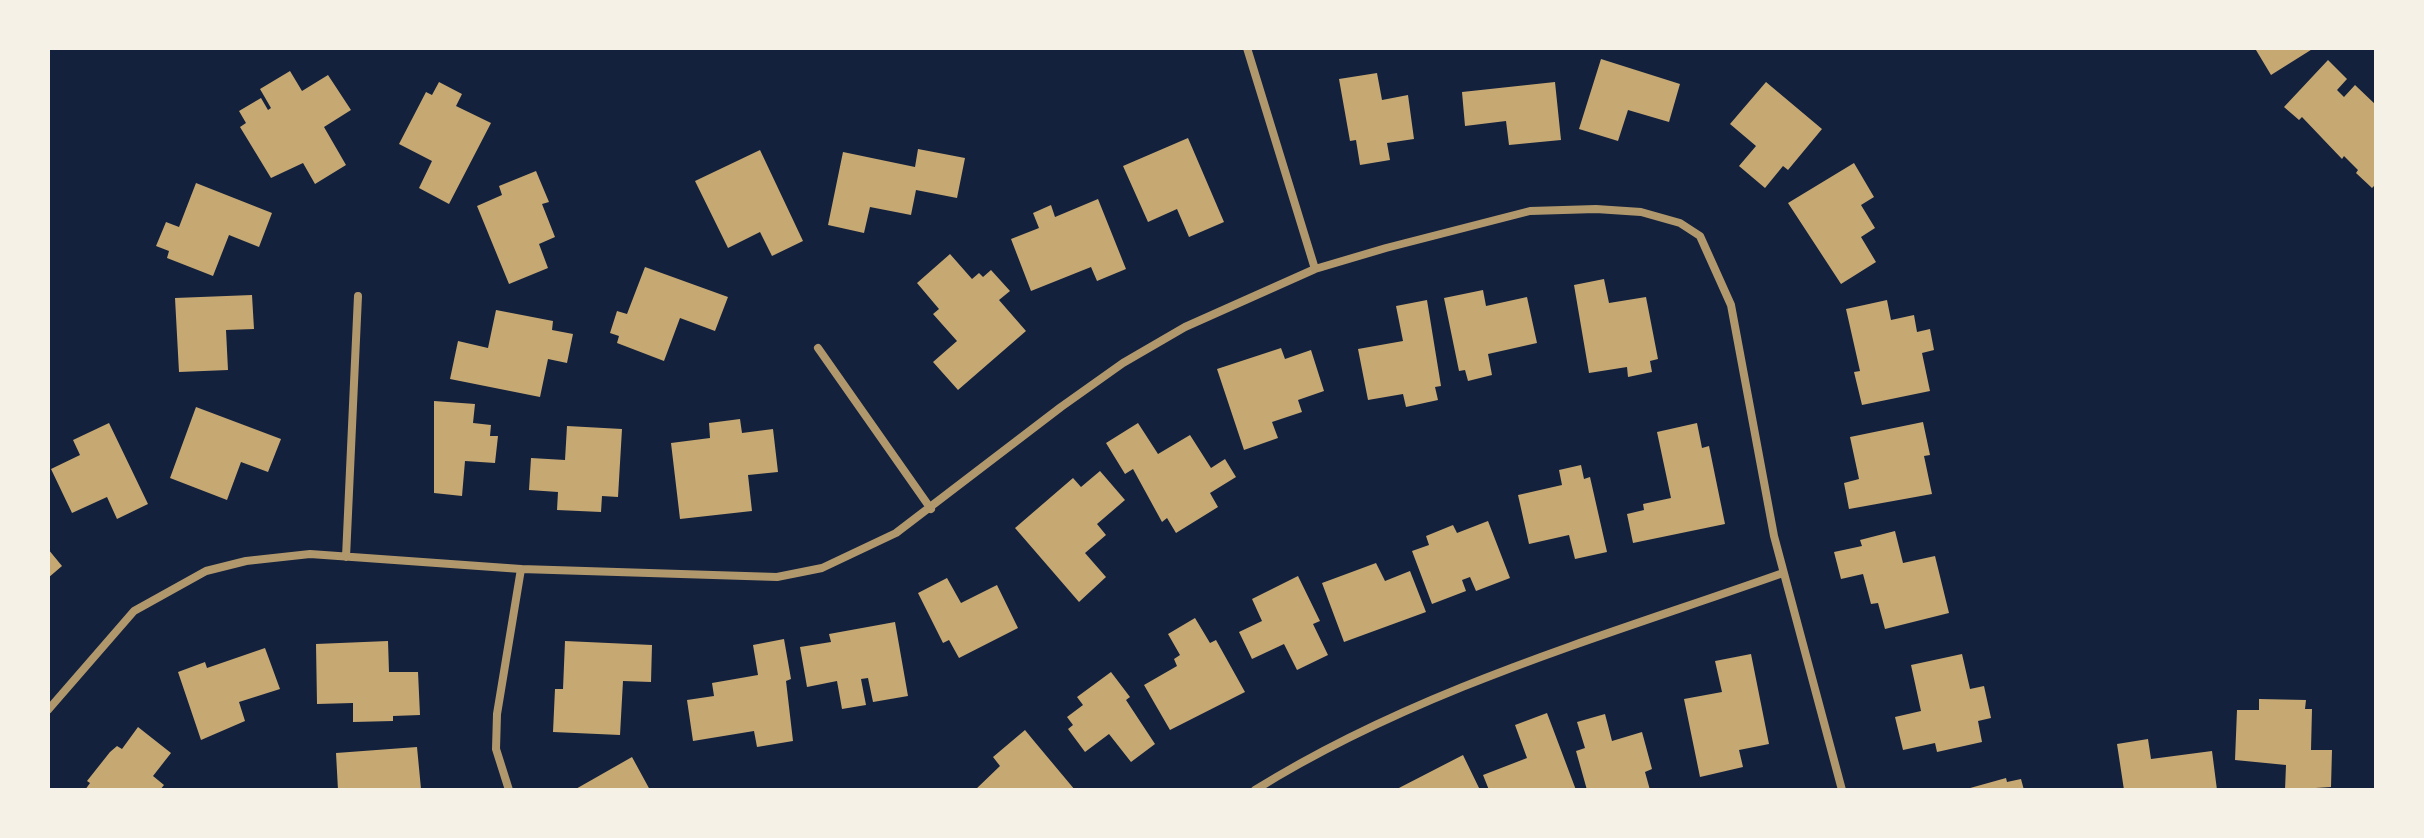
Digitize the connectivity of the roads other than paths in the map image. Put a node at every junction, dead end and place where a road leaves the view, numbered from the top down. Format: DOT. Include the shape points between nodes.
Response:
graph roads {
  1 [pos="1247,48"];
  2 [pos="1315,269"];
  3 [pos="358,296"];
  4 [pos="818,348"];
  5 [pos="931,509"];
  6 [pos="346,557"];
  7 [pos="521,569"];
  8 [pos="1783,573"];
  9 [pos="48,710"];
  10 [pos="509,790"];
  11 [pos="1255,790"];
  12 [pos="1842,790"];
  1 -- 2 [label="street"];
  2 -- 5 [label="street" via="1185,327 1123,363"];
  2 -- 8 [label="street" via="1530,211 1641,212 1680,223 1700,236 1731,305"];
  3 -- 6 [label="street"];
  4 -- 5 [label="street"];
  5 -- 7 [label="street" via="896,533 822,568 777,577"];
  6 -- 7 [label="street"];
  6 -- 9 [label="street" via="310,554 206,571 134,611"];
  7 -- 10 [label="street" via="497,714 496,749"];
  8 -- 11 [label="street" via="1476,681 1352,737"];
  8 -- 12 [label="street"];
}
